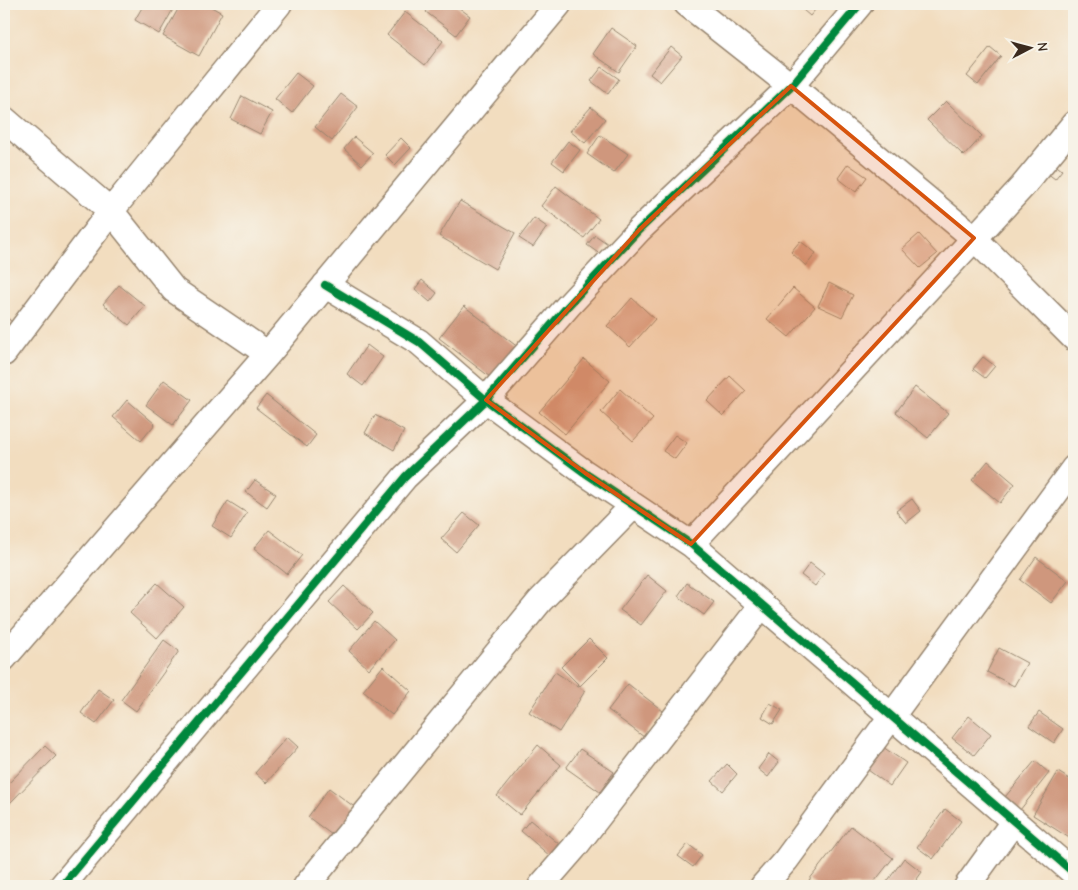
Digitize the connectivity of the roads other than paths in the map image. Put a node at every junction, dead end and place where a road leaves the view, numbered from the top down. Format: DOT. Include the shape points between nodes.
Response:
graph roads {
  1 [pos="279,4"];
  2 [pos="559,4"];
  3 [pos="687,4"];
  4 [pos="860,4"];
  5 [pos="790,86"];
  6 [pos="4,119"];
  7 [pos="1074,124"];
  8 [pos="111,212"];
  9 [pos="974,238"];
  10 [pos="325,285"];
  11 [pos="1074,338"];
  12 [pos="4,353"];
  13 [pos="268,354"];
  14 [pos="486,400"];
  15 [pos="1074,468"];
  16 [pos="632,506"];
  17 [pos="691,544"];
  18 [pos="762,605"];
  19 [pos="4,658"];
  20 [pos="891,716"];
  21 [pos="1014,821"];
  22 [pos="1074,873"];
  23 [pos="69,884"];
  24 [pos="306,886"];
  25 [pos="541,886"];
  26 [pos="763,886"];
  27 [pos="967,886"];
  1 -- 8 [label="street"];
  2 -- 10 [label="street"];
  3 -- 5 [label="street"];
  4 -- 5 [label="street"];
  5 -- 9 [label="street"];
  5 -- 14 [label="street" via="639,230"];
  6 -- 8 [label="street"];
  7 -- 9 [label="street"];
  8 -- 12 [label="street"];
  8 -- 13 [label="street" via="174,290"];
  9 -- 11 [label="street"];
  9 -- 17 [label="street"];
  10 -- 13 [label="street"];
  10 -- 14 [label="street" via="419,342"];
  13 -- 19 [label="street"];
  14 -- 16 [label="street"];
  14 -- 23 [label="street" via="405,477"];
  15 -- 20 [label="street"];
  16 -- 17 [label="street"];
  16 -- 24 [label="street" via="540,601"];
  17 -- 18 [label="street"];
  18 -- 20 [label="street"];
  18 -- 25 [label="street"];
  20 -- 21 [label="street"];
  20 -- 26 [label="street" via="786,860"];
  21 -- 22 [label="street"];
  21 -- 27 [label="street"];
}
